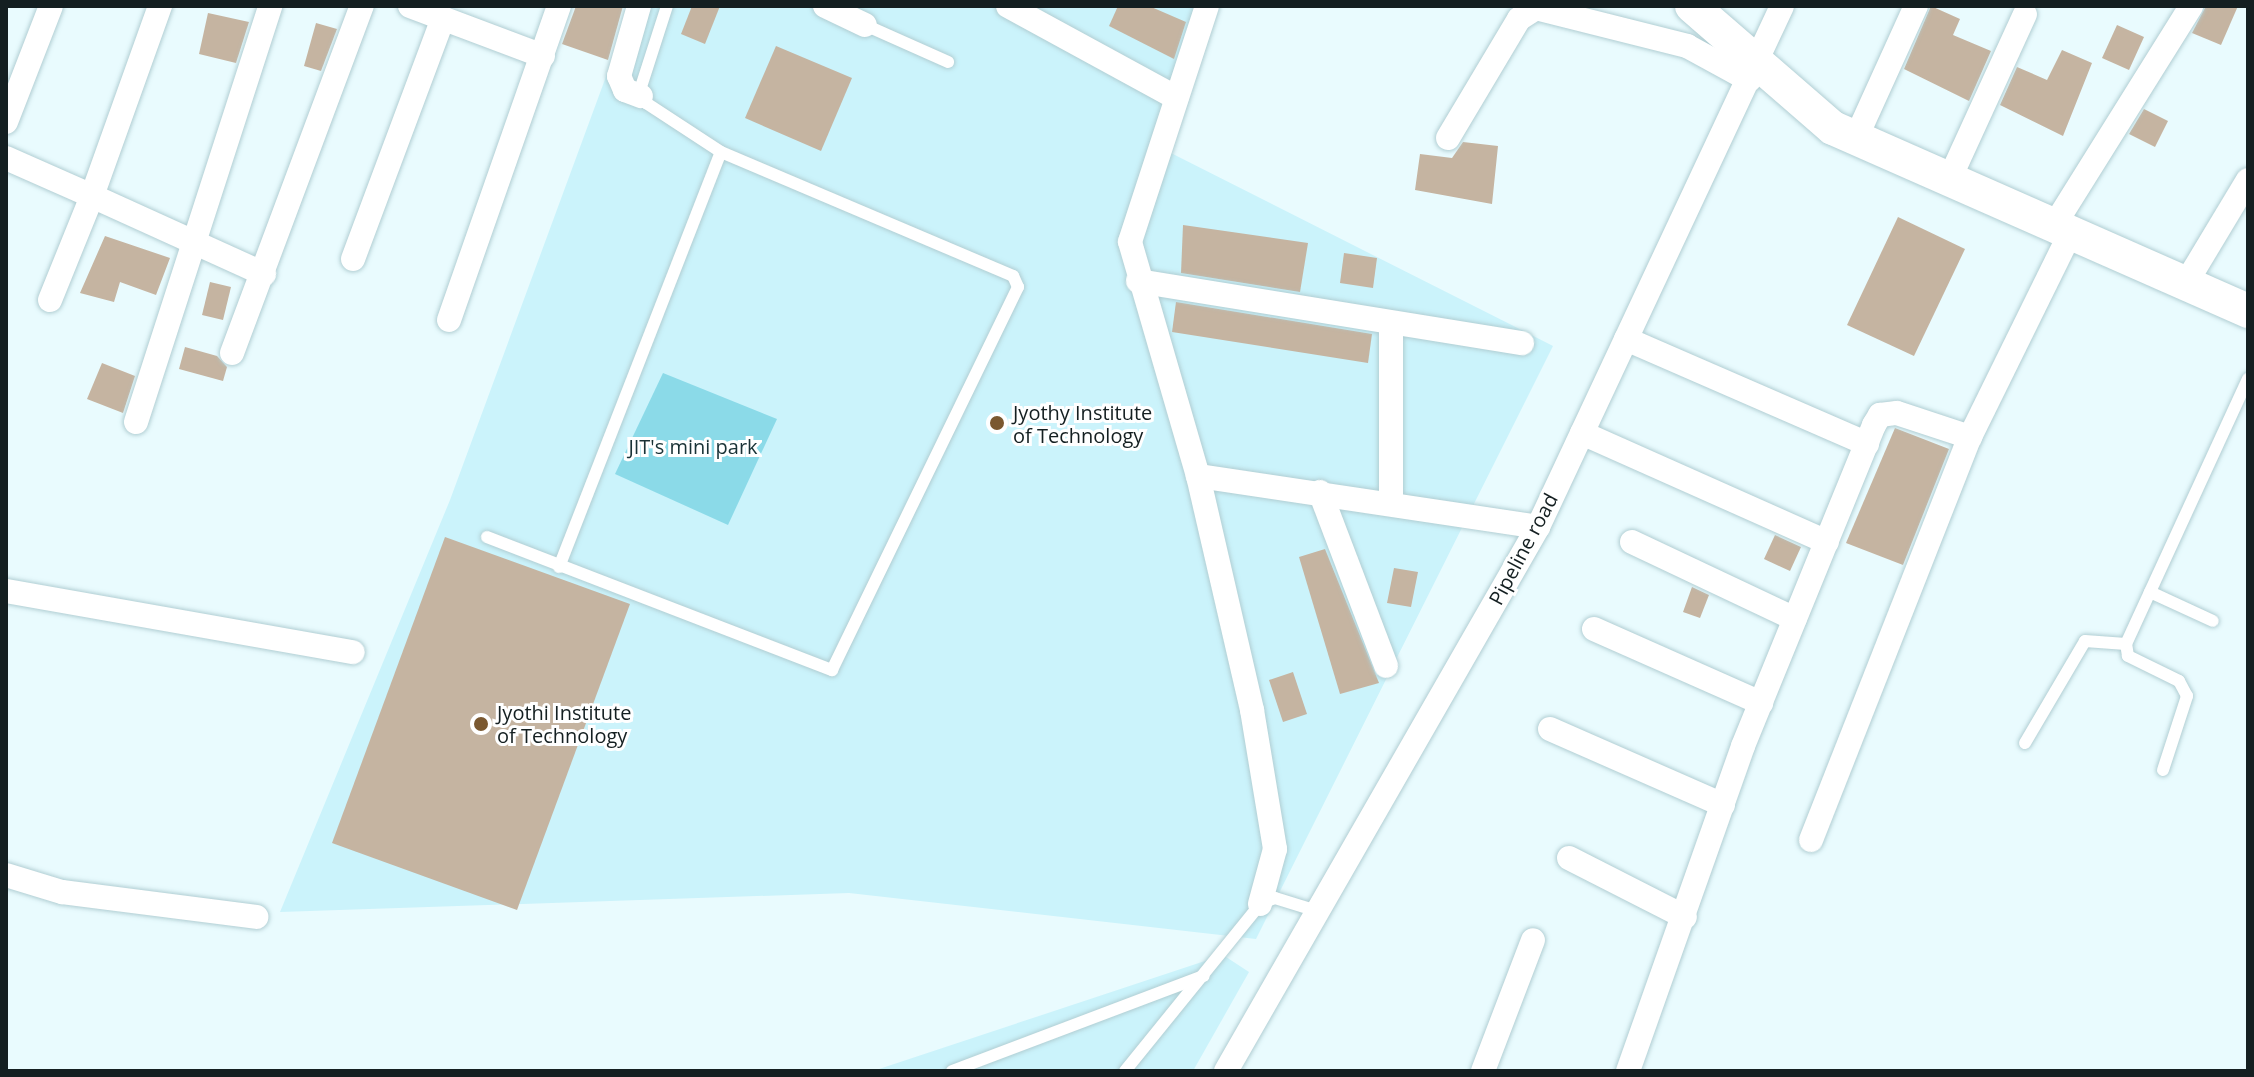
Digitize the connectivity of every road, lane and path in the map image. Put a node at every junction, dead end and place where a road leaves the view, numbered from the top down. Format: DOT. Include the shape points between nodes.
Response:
graph roads {
  1 [pos="51,6"];
  2 [pos="160,6"];
  3 [pos="270,6"];
  4 [pos="362,6"];
  5 [pos="410,6"];
  6 [pos="559,6"];
  7 [pos="639,6"];
  8 [pos="667,6"];
  9 [pos="825,6"];
  10 [pos="1008,6"];
  11 [pos="1207,6"];
  12 [pos="1692,6"];
  13 [pos="1782,6"];
  14 [pos="1916,6"];
  15 [pos="2191,6"];
  16 [pos="2025,14"];
  17 [pos="443,18"];
  18 [pos="865,25"];
  19 [pos="543,56"];
  20 [pos="948,62"];
  21 [pos="1752,73"];
  22 [pos="641,96"];
  23 [pos="1177,98"];
  24 [pos="6,122"];
  25 [pos="1448,138"];
  26 [pos="1856,138"];
  27 [pos="721,152"];
  28 [pos="6,158"];
  29 [pos="1950,178"];
  30 [pos="2248,180"];
  31 [pos="92,196"];
  32 [pos="2063,228"];
  33 [pos="191,239"];
  34 [pos="353,259"];
  35 [pos="264,274"];
  36 [pos="1138,281"];
  37 [pos="2186,283"];
  38 [pos="50,300"];
  39 [pos="2248,311"];
  40 [pos="449,320"];
  41 [pos="1391,324"];
  42 [pos="1626,339"];
  43 [pos="1522,343"];
  44 [pos="232,353"];
  45 [pos="2248,379"];
  46 [pos="136,422"];
  47 [pos="1582,433"];
  48 [pos="1970,437"];
  49 [pos="1867,444"];
  50 [pos="1198,476"];
  51 [pos="1320,492"];
  52 [pos="1391,503"];
  53 [pos="1538,527"];
  54 [pos="487,537"];
  55 [pos="1632,542"];
  56 [pos="1827,542"];
  57 [pos="559,567"];
  58 [pos="6,591"];
  59 [pos="2150,592"];
  60 [pos="1795,619"];
  61 [pos="2213,621"];
  62 [pos="1594,629"];
  63 [pos="2126,644"];
  64 [pos="353,652"];
  65 [pos="1386,666"];
  66 [pos="1761,703"];
  67 [pos="1550,729"];
  68 [pos="2025,743"];
  69 [pos="2163,770"];
  70 [pos="1723,805"];
  71 [pos="1811,840"];
  72 [pos="1569,858"];
  73 [pos="6,875"];
  74 [pos="1260,904"];
  75 [pos="1317,911"];
  76 [pos="256,917"];
  77 [pos="1685,917"];
  78 [pos="1533,940"];
  79 [pos="1204,975"];
  80 [pos="1233,1067"];
  81 [pos="952,1071"];
  82 [pos="1125,1071"];
  83 [pos="1483,1071"];
  84 [pos="1628,1071"];
  1 -- 24 [label="street"];
  2 -- 31 [label="street"];
  3 -- 33 [label="street"];
  4 -- 35 [label="street"];
  5 -- 17 [label="street"];
  6 -- 19 [label="street"];
  7 -- 22 [label="street" via="619,76 625,90"];
  8 -- 22 [label="lane"];
  9 -- 18 [label="street"];
  10 -- 23 [label="street"];
  11 -- 23 [label="street"];
  12 -- 21 [label="street"];
  13 -- 21 [label="street, Pipeline road"];
  14 -- 26 [label="street"];
  15 -- 32 [label="street"];
  16 -- 29 [label="street"];
  17 -- 19 [label="street"];
  17 -- 34 [label="street"];
  18 -- 20 [label="lane"];
  19 -- 40 [label="street"];
  21 -- 25 [label="street" via="1687,46 1536,8 1519,19"];
  21 -- 26 [label="street"];
  21 -- 42 [label="street, Pipeline road"];
  22 -- 27 [label="lane"];
  23 -- 36 [label="street" via="1132,220"];
  26 -- 29 [label="street"];
  27 -- 57 [label="lane"];
  27 -- 57 [label="lane" via="1013,276 1018,287 832,670"];
  28 -- 31 [label="street"];
  29 -- 32 [label="street"];
  30 -- 37 [label="street"];
  31 -- 33 [label="street"];
  31 -- 38 [label="street"];
  32 -- 37 [label="street"];
  32 -- 48 [label="street"];
  33 -- 35 [label="street"];
  33 -- 46 [label="street"];
  35 -- 44 [label="street"];
  36 -- 41 [label="street"];
  36 -- 50 [label="street"];
  37 -- 39 [label="street"];
  41 -- 43 [label="street"];
  41 -- 52 [label="street"];
  42 -- 47 [label="street, Pipeline road"];
  42 -- 49 [label="street"];
  45 -- 59 [label="lane"];
  47 -- 53 [label="street, Pipeline road"];
  47 -- 56 [label="street"];
  48 -- 49 [label="street" via="1897,413 1880,415"];
  48 -- 71 [label="street"];
  49 -- 56 [label="street"];
  50 -- 51 [label="street"];
  50 -- 74 [label="street" via="1275,849"];
  51 -- 52 [label="street"];
  51 -- 65 [label="street"];
  52 -- 53 [label="street"];
  53 -- 75 [label="street, Pipeline road"];
  54 -- 57 [label="lane"];
  55 -- 60 [label="street"];
  56 -- 60 [label="street"];
  58 -- 64 [label="street"];
  59 -- 61 [label="lane"];
  59 -- 63 [label="lane"];
  60 -- 66 [label="street"];
  62 -- 66 [label="street"];
  63 -- 68 [label="lane" via="2085,641"];
  63 -- 69 [label="lane" via="2128,656 2179,681 2187,696"];
  66 -- 70 [label="street"];
  67 -- 70 [label="street"];
  70 -- 77 [label="street"];
  72 -- 77 [label="street"];
  73 -- 76 [label="street" via="62,892"];
  74 -- 75 [label="lane" via="1275,898"];
  74 -- 79 [label="lane"];
  75 -- 80 [label="street, Pipeline road"];
  77 -- 84 [label="street"];
  78 -- 83 [label="street"];
  79 -- 81 [label="lane"];
  79 -- 82 [label="lane"];
}
